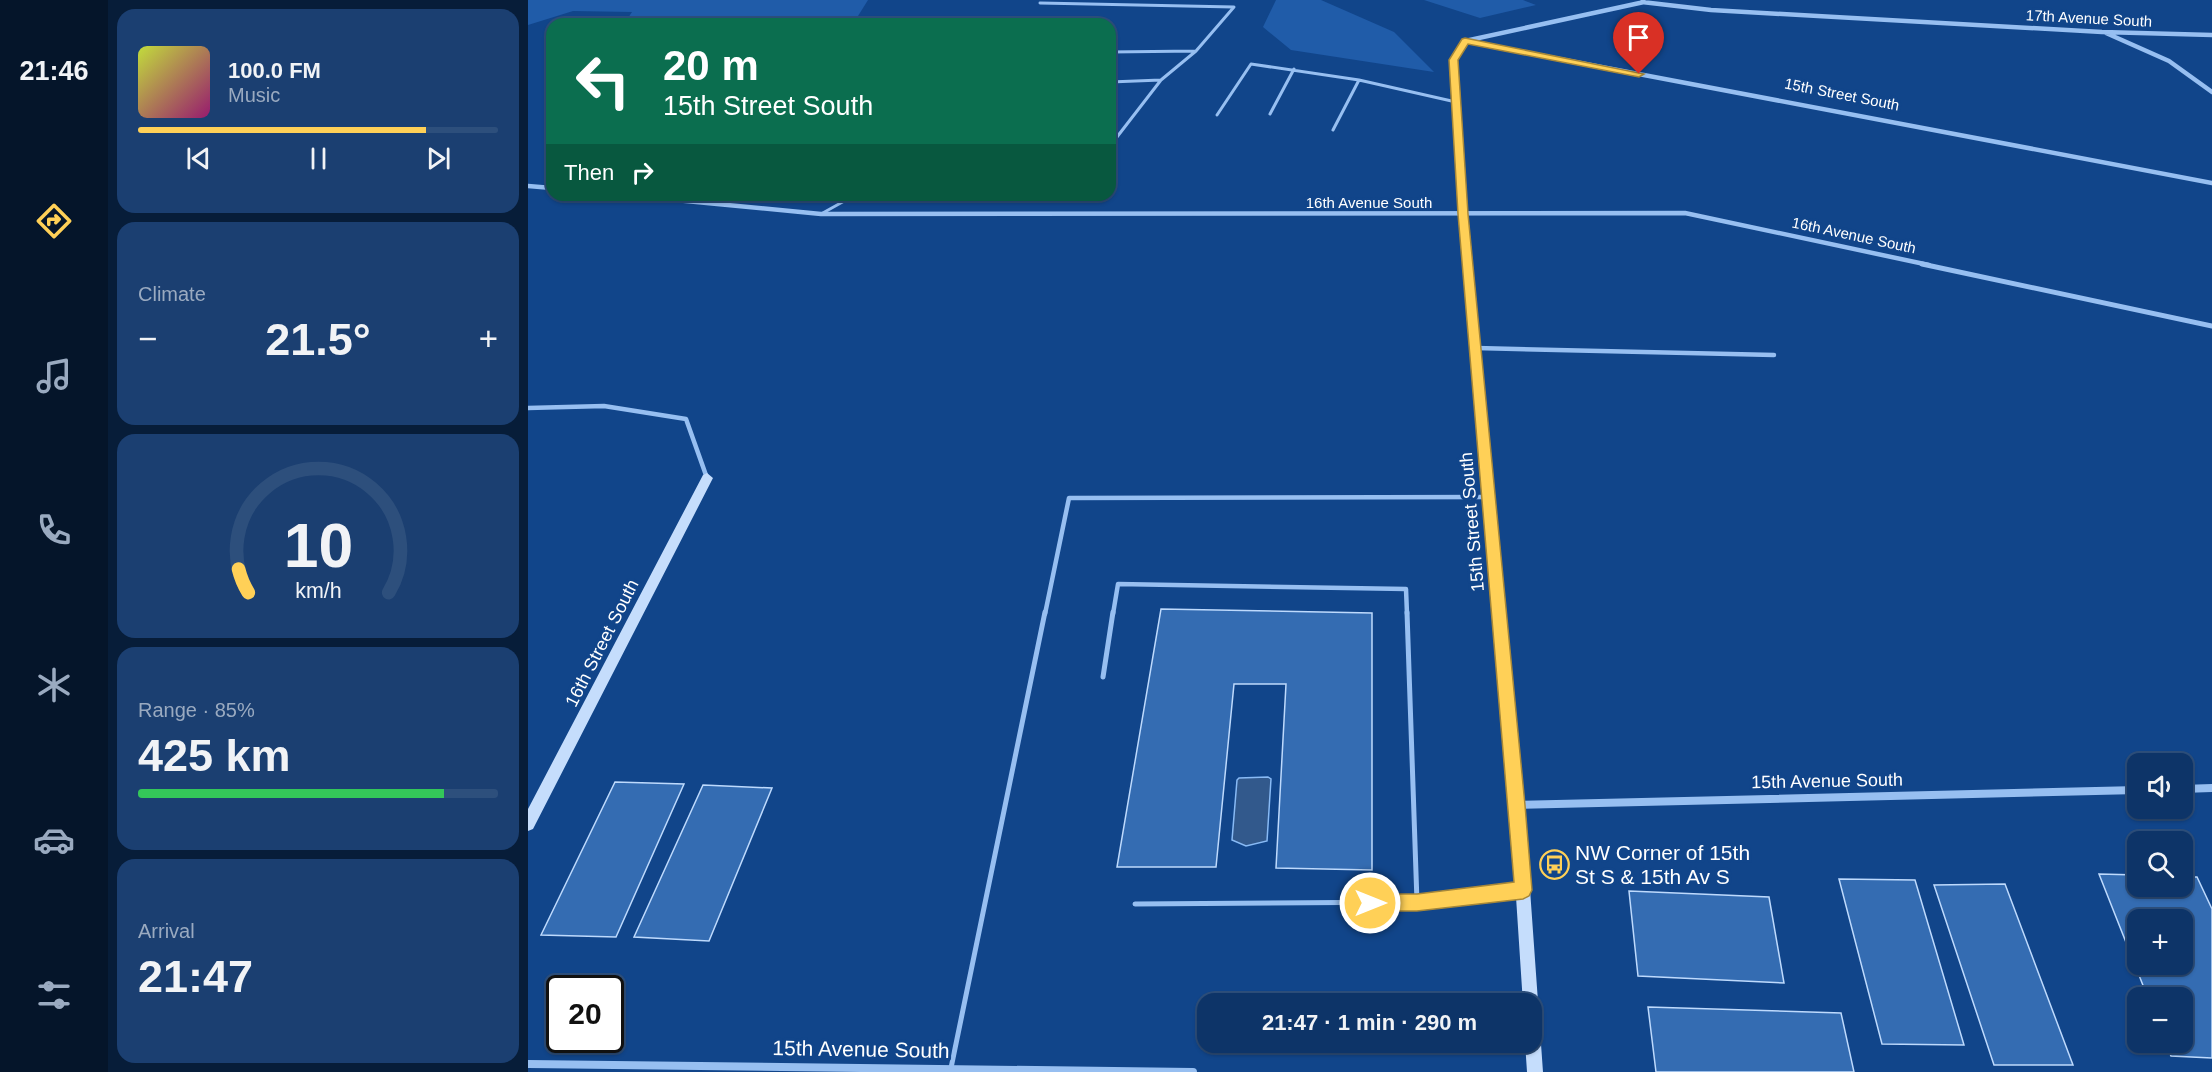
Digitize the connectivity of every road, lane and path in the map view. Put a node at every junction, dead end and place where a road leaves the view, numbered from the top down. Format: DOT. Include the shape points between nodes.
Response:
graph roads {
  1 [pos="1647,0"];
  2 [pos="1642,2"];
  3 [pos="1040,3"];
  4 [pos="2102,32"];
  5 [pos="2212,35"];
  6 [pos="1465,41"];
  7 [pos="1116,51"];
  8 [pos="1196,51"];
  9 [pos="1294,69"];
  10 [pos="1161,80"];
  11 [pos="1359,80"];
  12 [pos="1116,82"];
  13 [pos="2212,92"];
  14 [pos="1456,102"];
  15 [pos="1270,114"];
  16 [pos="1216,115"];
  17 [pos="1333,130"];
  18 [pos="1116,139"];
  19 [pos="2212,183"];
  20 [pos="528,186"];
  21 [pos="546,188"];
  22 [pos="685,201"];
  23 [pos="844,201"];
  24 [pos="821,214"];
  25 [pos="1463,214"];
  26 [pos="2212,326"];
  27 [pos="1476,348"];
  28 [pos="1774,355"];
  29 [pos="528,408"];
  30 [pos="707,478"];
  31 [pos="1489,497"];
  32 [pos="1103,677"];
  33 [pos="2212,788"];
  34 [pos="2193,789"];
  35 [pos="2127,790"];
  36 [pos="1517,805"];
  37 [pos="528,824"];
  38 [pos="1523,890"];
  39 [pos="1417,902"];
  40 [pos="1135,904"];
  41 [pos="1530,993"];
  42 [pos="1534,1053"];
  43 [pos="528,1064"];
  44 [pos="951,1068"];
  45 [pos="1193,1072"];
  46 [pos="1535,1072"];
  1 -- 2 [label="street"];
  2 -- 4 [label="street, 17th Avenue South" via="1712,10"];
  2 -- 6 [label="street"];
  3 -- 8 [label="lane" via="1234,7"];
  4 -- 5 [label="street, 17th Avenue South"];
  4 -- 13 [label="street" via="2169,61"];
  6 -- 14 [label="street, 15th Street South" via="1453,60"];
  6 -- 19 [label="street, 15th Street South"];
  7 -- 8 [label="lane"];
  8 -- 10 [label="lane"];
  9 -- 11 [label="lane"];
  9 -- 15 [label="lane"];
  9 -- 16 [label="lane" via="1251,64"];
  10 -- 12 [label="lane"];
  10 -- 18 [label="lane"];
  11 -- 14 [label="lane"];
  11 -- 17 [label="lane"];
  14 -- 25 [label="street, 15th Street South"];
  20 -- 21 [label="street"];
  22 -- 24 [label="street, 16th Avenue South"];
  23 -- 24 [label="lane"];
  24 -- 25 [label="street, 16th Avenue South"];
  25 -- 26 [label="street, 16th Avenue South" via="1700,214"];
  25 -- 27 [label="street, 15th Street South"];
  27 -- 28 [label="lane"];
  27 -- 31 [label="street, 15th Street South"];
  29 -- 30 [label="lane" via="604,406 686,419"];
  30 -- 37 [label="street, 16th Street South"];
  31 -- 36 [label="street, 15th Street South"];
  31 -- 44 [label="lane" via="1069,498"];
  32 -- 39 [label="lane" via="1118,584 1406,589"];
  33 -- 34 [label="street"];
  35 -- 36 [label="street, 15th Avenue South"];
  36 -- 38 [label="street, 15th Street South"];
  38 -- 39 [label="lane"];
  38 -- 41 [label="street, 15th Street South"];
  39 -- 40 [label="lane"];
  42 -- 46 [label="street"];
  43 -- 44 [label="street, 15th Avenue South"];
  44 -- 45 [label="street, 15th Avenue South"];
}
